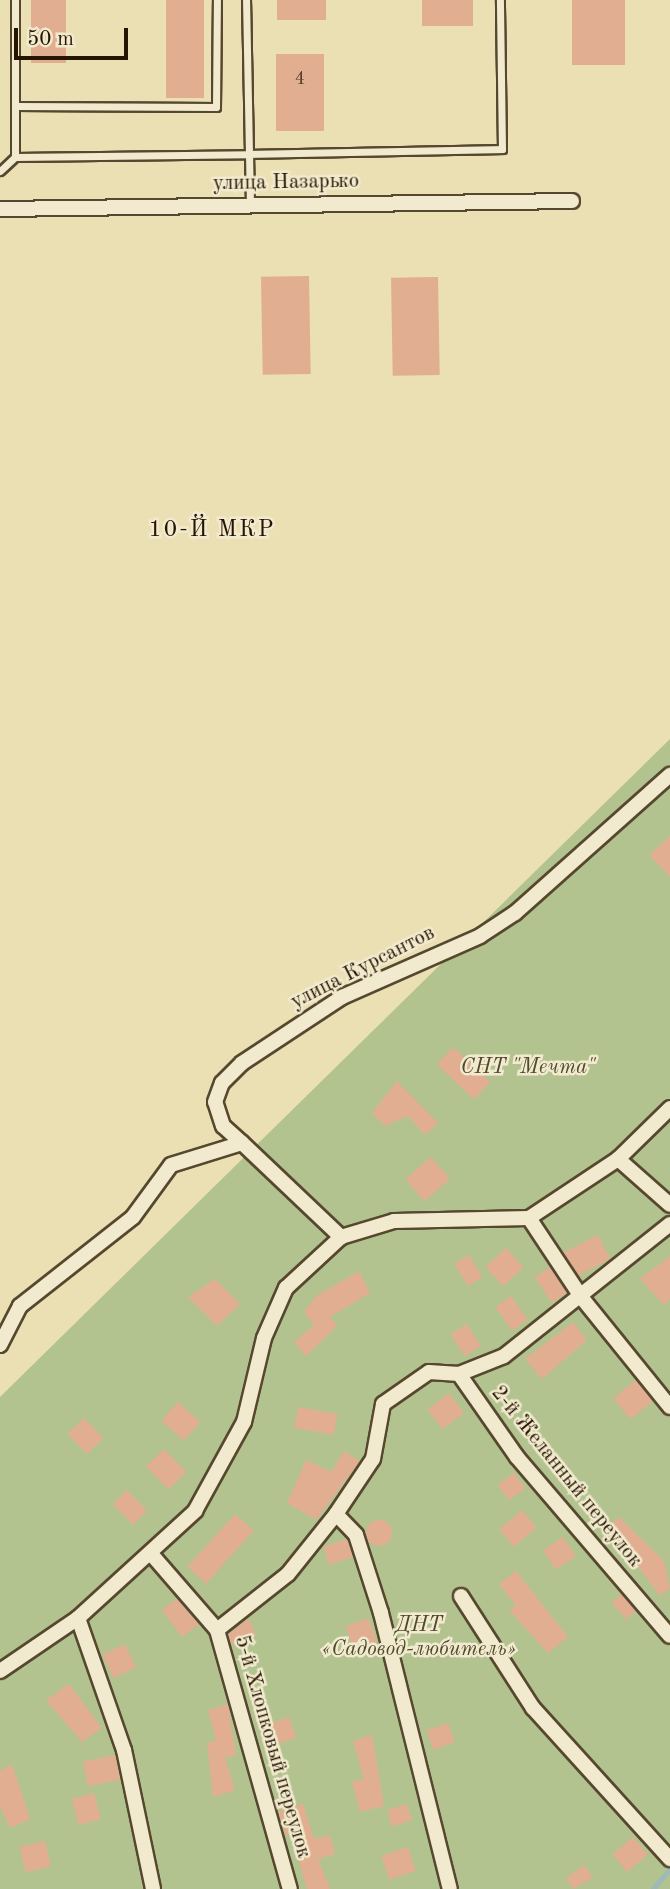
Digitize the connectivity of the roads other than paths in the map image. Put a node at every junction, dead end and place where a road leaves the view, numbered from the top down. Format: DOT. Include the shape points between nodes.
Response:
graph roads {
  1 [pos="15,0"];
  2 [pos="217,0"];
  3 [pos="246,0"];
  4 [pos="500,0"];
  5 [pos="15,106"];
  6 [pos="249,154"];
  7 [pos="15,157"];
  8 [pos="0,171"];
  9 [pos="572,201"];
  10 [pos="250,205"];
  11 [pos="0,209"];
  12 [pos="670,775"];
  13 [pos="670,1108"];
  14 [pos="242,1143"];
  15 [pos="618,1159"];
  16 [pos="670,1205"];
  17 [pos="529,1218"];
  18 [pos="670,1224"];
  19 [pos="341,1237"];
  20 [pos="582,1298"];
  21 [pos="0,1345"];
  22 [pos="459,1374"];
  23 [pos="670,1407"];
  24 [pos="336,1514"];
  25 [pos="153,1556"];
  26 [pos="461,1596"];
  27 [pos="78,1618"];
  28 [pos="217,1630"];
  29 [pos="670,1636"];
  30 [pos="0,1671"];
  31 [pos="670,1859"];
  32 [pos="153,1889"];
  33 [pos="290,1889"];
  34 [pos="450,1889"];
  1 -- 5 [label="lane"];
  2 -- 5 [label="lane" via="216,107"];
  3 -- 6 [label="lane"];
  4 -- 6 [label="lane" via="502,149"];
  5 -- 7 [label="lane"];
  6 -- 7 [label="lane"];
  6 -- 10 [label="lane"];
  7 -- 8 [label="lane"];
  9 -- 10 [label="street, улица Назарько"];
  10 -- 11 [label="street, улица Назарько"];
  12 -- 14 [label="street, улица Курсантов" via="515,913 480,936 342,997 242,1063 222,1083 215,1102 223,1126"];
  13 -- 15 [label="street"];
  14 -- 19 [label="street"];
  14 -- 21 [label="street" via="171,1165 133,1217 20,1307"];
  15 -- 16 [label="street"];
  15 -- 17 [label="street"];
  17 -- 19 [label="street" via="394,1221"];
  17 -- 20 [label="street"];
  18 -- 20 [label="street"];
  19 -- 25 [label="street" via="286,1288 264,1338 244,1422 195,1511"];
  20 -- 22 [label="street" via="504,1356"];
  20 -- 23 [label="street"];
  22 -- 24 [label="street" via="429,1372 383,1405 373,1459"];
  22 -- 29 [label="street, 2-й Желанный переулок" via="517,1457"];
  24 -- 28 [label="street" via="288,1574"];
  24 -- 34 [label="street" via="356,1535 381,1614"];
  25 -- 27 [label="street"];
  25 -- 28 [label="street, 5-й Хлопковый переулок"];
  26 -- 31 [label="street" via="534,1708"];
  27 -- 30 [label="street"];
  27 -- 32 [label="street" via="124,1749"];
  28 -- 33 [label="street, 5-й Хлопковый переулок"];
}
